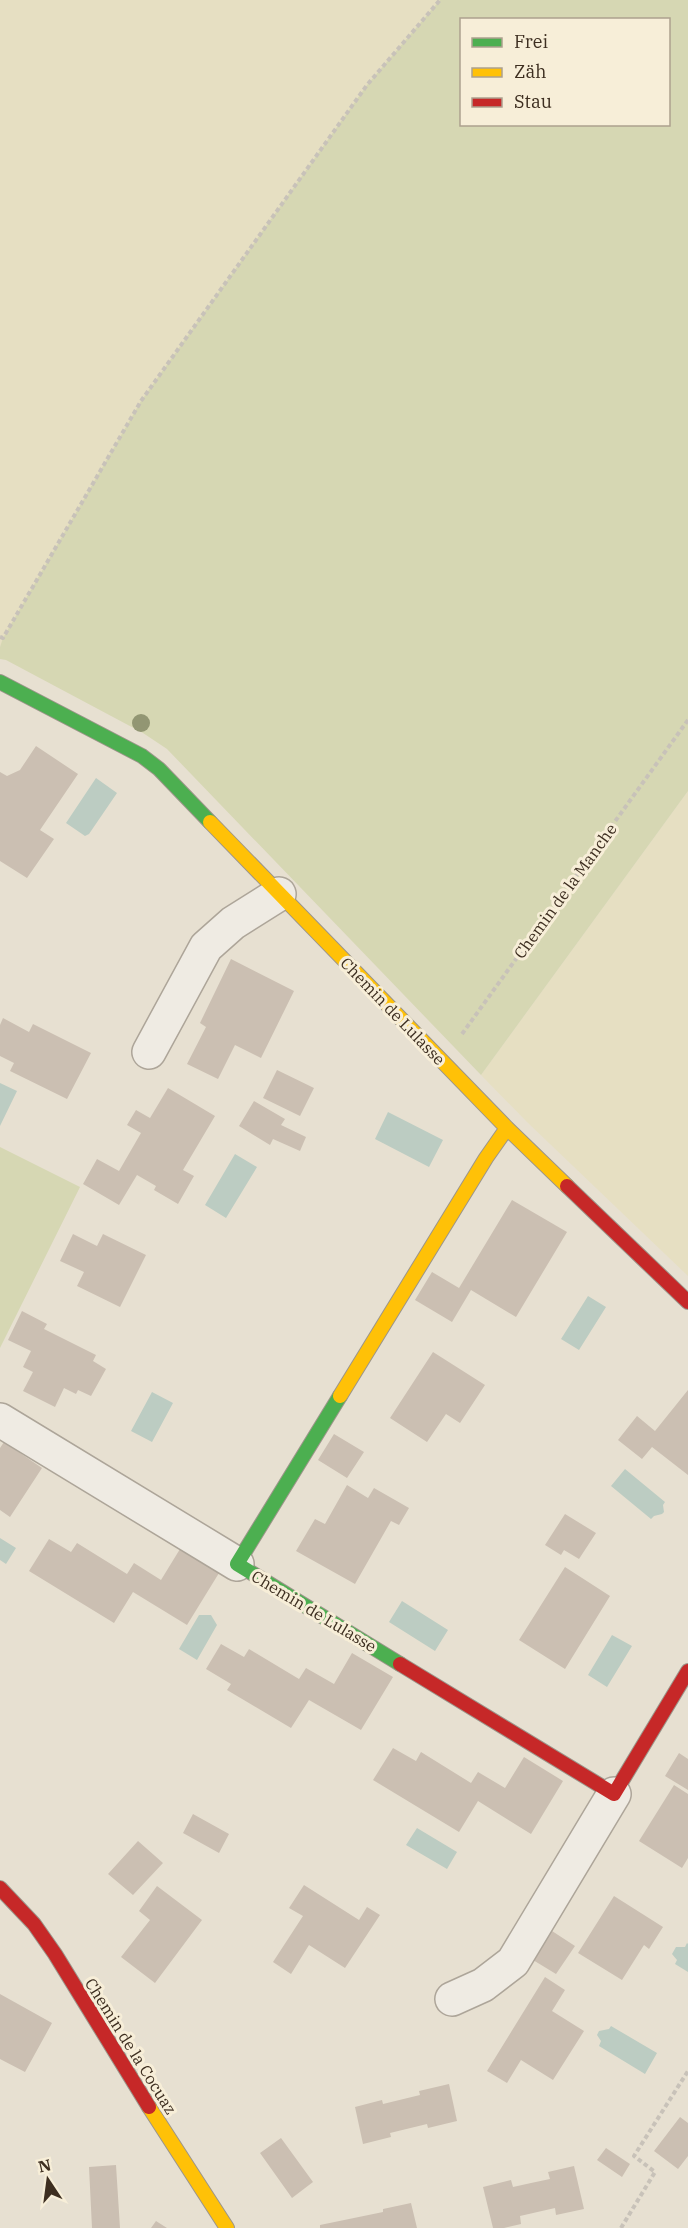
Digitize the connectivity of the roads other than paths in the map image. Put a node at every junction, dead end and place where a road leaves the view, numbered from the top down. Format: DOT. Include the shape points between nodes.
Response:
graph roads {
  1 [pos="2,687"];
  2 [pos="279,894"];
  3 [pos="149,1052"];
  4 [pos="507,1128"];
  5 [pos="688,1302"];
  6 [pos="0,1420"];
  7 [pos="237,1564"];
  8 [pos="688,1671"];
  9 [pos="614,1794"];
  10 [pos="0,1888"];
  11 [pos="452,1999"];
  12 [pos="226,2228"];
  1 -- 2 [label="street, Chemin de Lulasse" via="142,756"];
  2 -- 3 [label="street" via="233,923 206,947"];
  2 -- 4 [label="street, Chemin de Lulasse"];
  4 -- 5 [label="street, Chemin de Lulasse"];
  4 -- 7 [label="street, Chemin de Lulasse"];
  6 -- 7 [label="street"];
  7 -- 9 [label="street, Chemin de Lulasse"];
  8 -- 9 [label="street"];
  9 -- 11 [label="street" via="513,1962 483,1985"];
  10 -- 12 [label="street, Chemin de la Cocuaz" via="34,1924 55,1954"];
}
